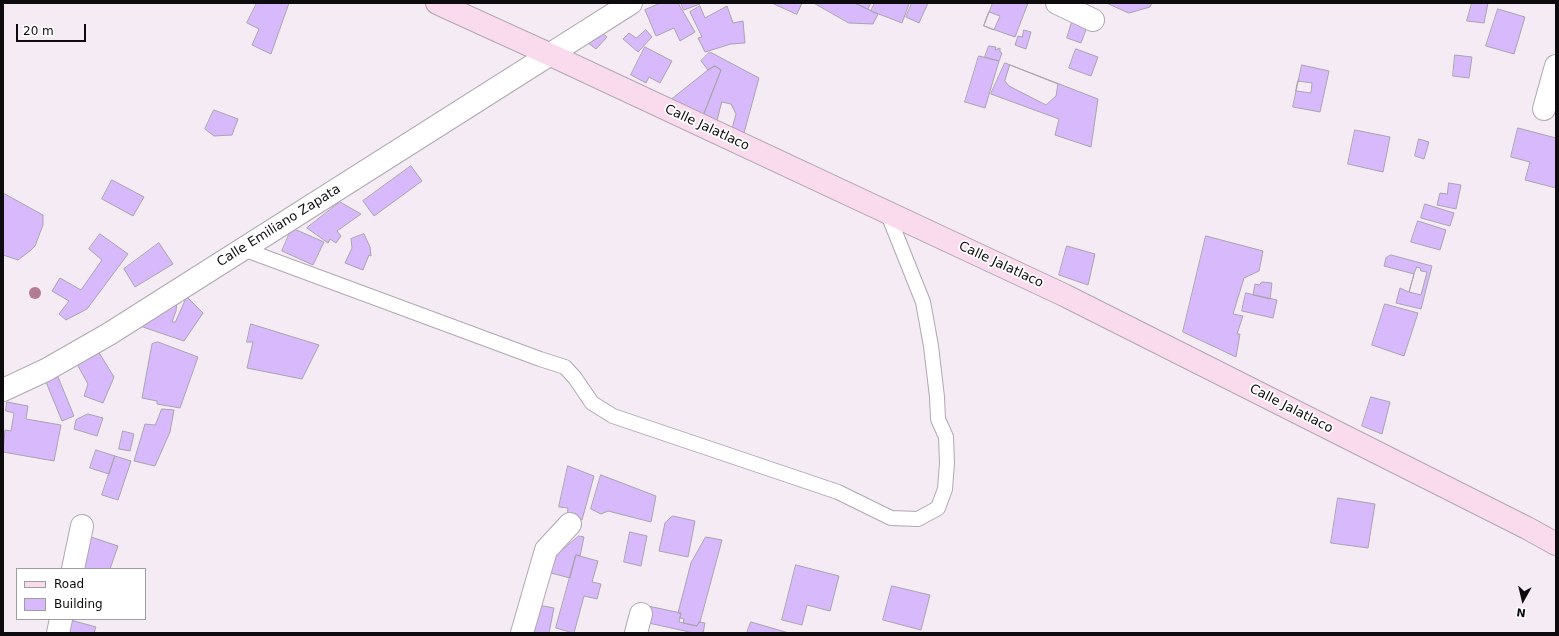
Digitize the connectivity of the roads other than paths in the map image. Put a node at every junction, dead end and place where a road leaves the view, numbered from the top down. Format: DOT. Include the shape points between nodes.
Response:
graph roads {
  1 [pos="437,3"];
  2 [pos="631,3"];
  3 [pos="1057,3"];
  4 [pos="1093,20"];
  5 [pos="551,55"];
  6 [pos="1556,66"];
  7 [pos="1544,109"];
  8 [pos="887,212"];
  9 [pos="244,249"];
  10 [pos="3,390"];
  11 [pos="570,524"];
  12 [pos="82,526"];
  13 [pos="1556,544"];
  14 [pos="73,568"];
  15 [pos="61,620"];
  16 [pos="58,633"];
  17 [pos="522,633"];
  1 -- 5 [label="main road, Calle Jalatlaco"];
  2 -- 5 [label="street, Calle Emiliano Zapata"];
  3 -- 4 [label="street"];
  5 -- 8 [label="main road, Calle Jalatlaco"];
  5 -- 9 [label="street, Calle Emiliano Zapata"];
  6 -- 7 [label="street"];
  8 -- 9 [label="lane" via="923,302 938,397 938,419 946,437 946,489 938,508 918,519 891,518 838,492 613,416 592,403 576,378 565,367"];
  8 -- 13 [label="main road, Calle Jalatlaco" via="1064,295"];
  9 -- 10 [label="street, Calle Emiliano Zapata" via="109,334 46,370"];
  11 -- 17 [label="street" via="546,550"];
  12 -- 14 [label="street"];
  15 -- 16 [label="street"];
}
